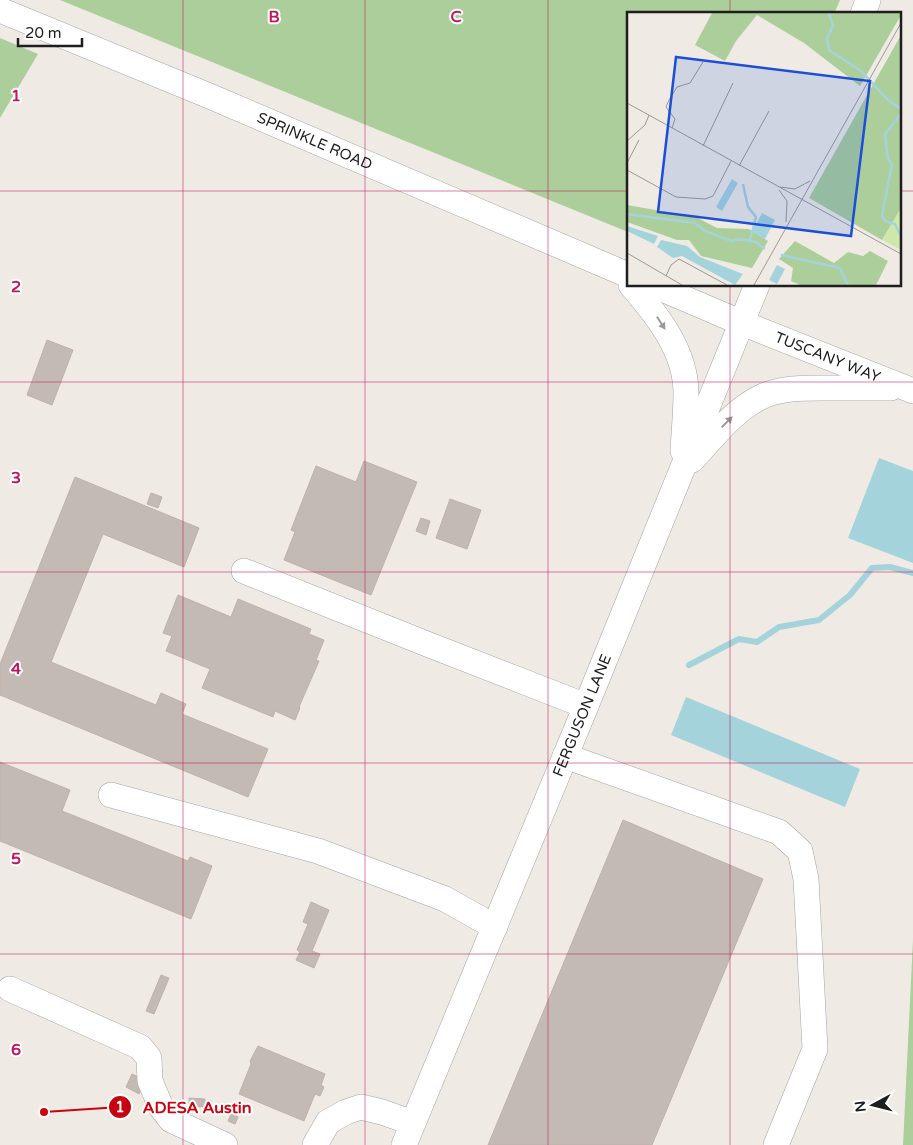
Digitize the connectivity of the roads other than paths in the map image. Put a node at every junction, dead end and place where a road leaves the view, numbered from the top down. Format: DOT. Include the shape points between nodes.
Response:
graph roads {
  1 [pos="868,0"];
  2 [pos="0,10"];
  3 [pos="864,12"];
  4 [pos="626,278"];
  5 [pos="632,286"];
  6 [pos="654,286"];
  7 [pos="757,286"];
  8 [pos="742,323"];
  9 [pos="910,390"];
  10 [pos="682,470"];
  11 [pos="244,571"];
  12 [pos="586,706"];
  13 [pos="565,756"];
  14 [pos="111,795"];
  15 [pos="494,927"];
  16 [pos="10,989"];
  17 [pos="408,1134"];
  18 [pos="225,1145"];
  19 [pos="315,1145"];
  20 [pos="776,1145"];
  1 -- 3 [label="street"];
  2 -- 4 [label="street, SPRINKLE ROAD" via="207,95"];
  5 -- 10 [label="street, one-way" via="657,317 681,360 686,392"];
  6 -- 8 [label="street"];
  7 -- 8 [label="street, FERGUSON LANE"];
  8 -- 9 [label="street, TUSCANY WAY"];
  8 -- 10 [label="street, FERGUSON LANE"];
  10 -- 9 [label="street, one-way" via="728,420 760,397 782,390 811,388"];
  10 -- 12 [label="street, FERGUSON LANE"];
  11 -- 12 [label="street"];
  12 -- 13 [label="street, FERGUSON LANE"];
  13 -- 15 [label="street, FERGUSON LANE"];
  13 -- 20 [label="street" via="779,832 800,851 806,879 815,1049"];
  14 -- 15 [label="street" via="318,851 445,899"];
  15 -- 17 [label="street, FERGUSON LANE"];
  16 -- 18 [label="street" via="140,1047 149,1058 150,1081 161,1108 171,1120"];
  17 -- 19 [label="street" via="382,1112 361,1107 328,1122"];
}
